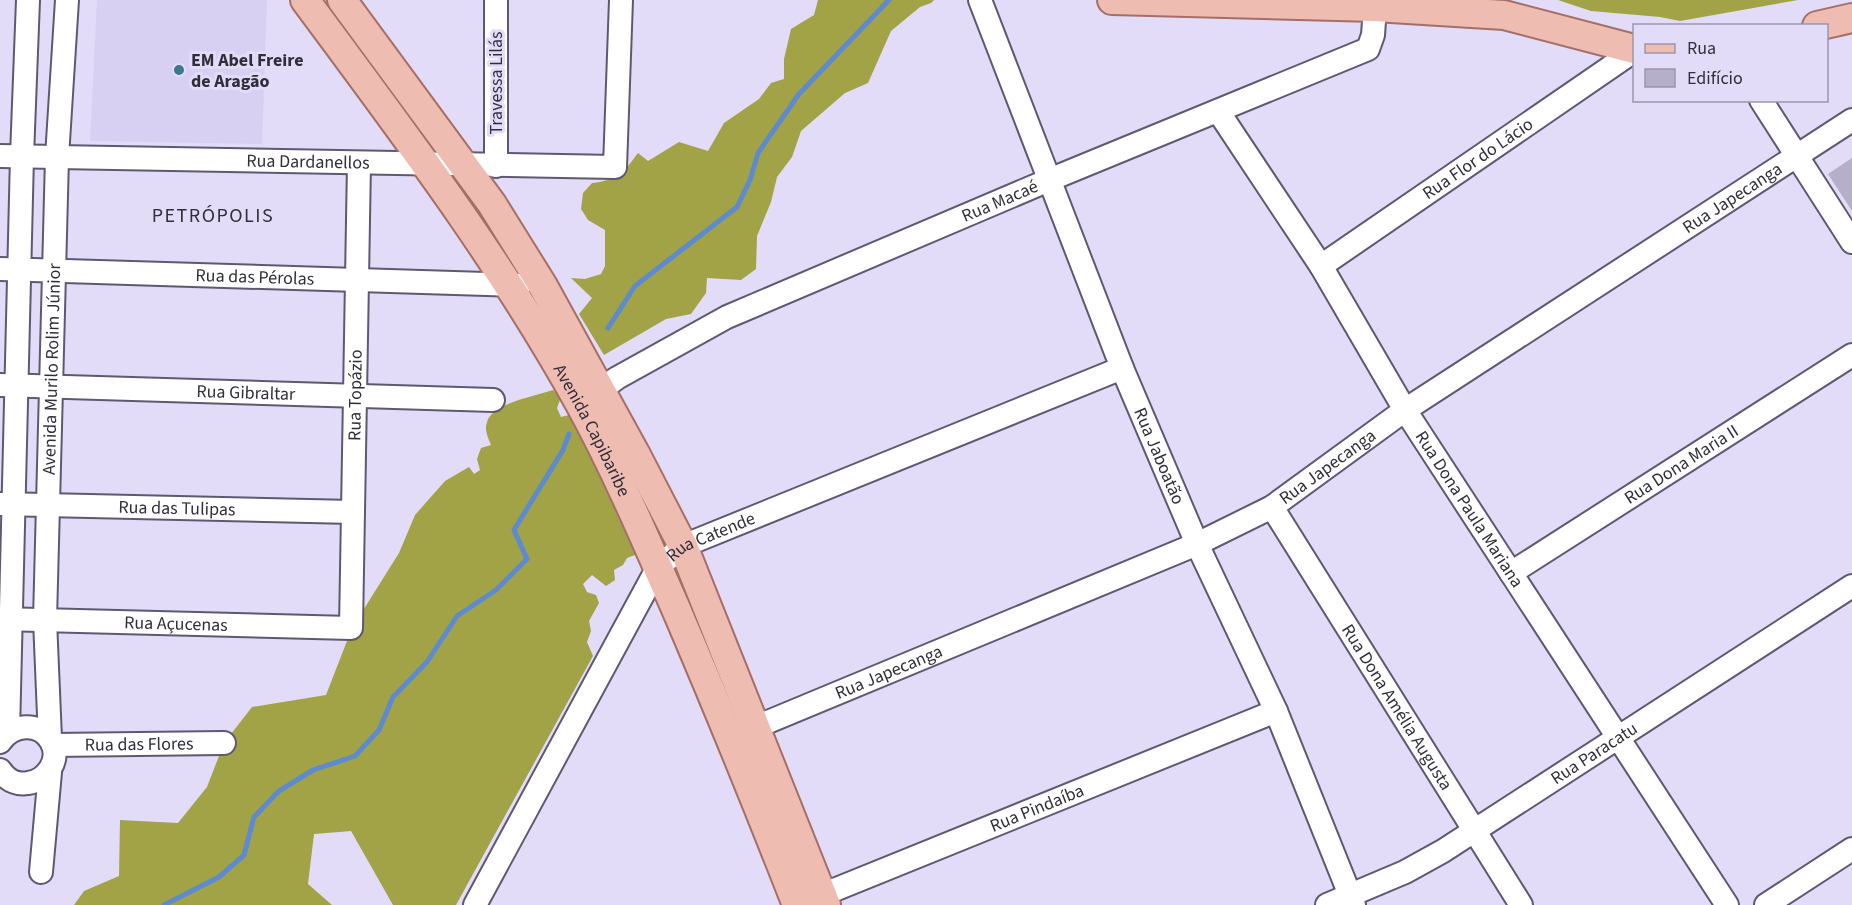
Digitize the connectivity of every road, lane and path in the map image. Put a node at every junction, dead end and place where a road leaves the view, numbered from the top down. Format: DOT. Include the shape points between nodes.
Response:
graph roads {
  1 [pos="28,0"];
  2 [pos="67,0"];
  3 [pos="305,0"];
  4 [pos="342,0"];
  5 [pos="496,0"];
  6 [pos="621,0"];
  7 [pos="980,0"];
  8 [pos="1112,0"];
  9 [pos="1375,8"];
  10 [pos="1852,18"];
  11 [pos="1825,24"];
  12 [pos="1633,49"];
  13 [pos="1633,51"];
  14 [pos="1762,102"];
  15 [pos="1218,111"];
  16 [pos="1852,120"];
  17 [pos="1796,155"];
  18 [pos="11,156"];
  19 [pos="57,157"];
  20 [pos="359,163"];
  21 [pos="426,164"];
  22 [pos="463,165"];
  23 [pos="496,166"];
  24 [pos="1049,180"];
  25 [pos="1852,242"];
  26 [pos="1321,266"];
  27 [pos="9,269"];
  28 [pos="54,270"];
  29 [pos="357,279"];
  30 [pos="509,284"];
  31 [pos="543,286"];
  32 [pos="1852,355"];
  33 [pos="1122,368"];
  34 [pos="8,385"];
  35 [pos="51,386"];
  36 [pos="355,396"];
  37 [pos="590,398"];
  38 [pos="493,400"];
  39 [pos="1405,410"];
  40 [pos="7,504"];
  41 [pos="48,505"];
  42 [pos="1272,507"];
  43 [pos="353,512"];
  44 [pos="1197,544"];
  45 [pos="683,546"];
  46 [pos="658,567"];
  47 [pos="1511,573"];
  48 [pos="1852,586"];
  49 [pos="5,619"];
  50 [pos="45,620"];
  51 [pos="351,628"];
  52 [pos="1276,711"];
  53 [pos="743,732"];
  54 [pos="1618,737"];
  55 [pos="2,738"];
  56 [pos="51,742"];
  57 [pos="224,743"];
  58 [pos="0,770"];
  59 [pos="50,772"];
  60 [pos="10,787"];
  61 [pos="1473,831"];
  62 [pos="1852,849"];
  63 [pos="41,872"];
  64 [pos="1352,900"];
  65 [pos="808,903"];
  66 [pos="475,905"];
  67 [pos="1327,905"];
  68 [pos="1521,905"];
  69 [pos="1727,905"];
  70 [pos="1766,905"];
  1 -- 18 [label="street, Avenida Murilo Rolim Júnior"];
  2 -- 19 [label="street, Avenida Murilo Rolim Júnior"];
  3 -- 21 [label="main road, Avenida Capibaribe"];
  4 -- 22 [label="main road, Avenida Capibaribe"];
  5 -- 23 [label="street, Travessa Lilás"];
  6 -- 23 [label="street, Rua Dardanellos" via="615,167"];
  7 -- 24 [label="street, Rua Jaboatão"];
  8 -- 9 [label="main road"];
  9 -- 12 [label="main road" via="1504,15"];
  9 -- 15 [label="street, Rua Macaé" via="1368,49"];
  10 -- 11 [label="main road"];
  13 -- 26 [label="street, Rua Flor do Lácio"];
  14 -- 17 [label="street"];
  15 -- 24 [label="street, Rua Macaé"];
  15 -- 26 [label="street, Rua Dona Paula Mariana"];
  16 -- 17 [label="street, Rua Japecanga"];
  17 -- 25 [label="street"];
  17 -- 39 [label="street, Rua Japecanga"];
  18 -- 19 [label="street, Rua Dardanellos"];
  18 -- 27 [label="street, Avenida Murilo Rolim Júnior"];
  19 -- 20 [label="street, Rua Dardanellos"];
  19 -- 28 [label="street, Avenida Murilo Rolim Júnior"];
  20 -- 21 [label="street, Rua Dardanellos"];
  20 -- 29 [label="street, Rua Topázio"];
  21 -- 22 [label="street, Rua Dardanellos"];
  21 -- 30 [label="main road, Avenida Capibaribe"];
  22 -- 23 [label="street, Rua Dardanellos"];
  22 -- 31 [label="main road, Avenida Capibaribe"];
  24 -- 33 [label="street, Rua Jaboatão"];
  24 -- 37 [label="street, Rua Macaé" via="727,317 617,378"];
  26 -- 39 [label="street, Rua Dona Paula Mariana"];
  27 -- 28 [label="street, Rua das Pérolas"];
  27 -- 34 [label="street, Avenida Murilo Rolim Júnior"];
  28 -- 29 [label="street, Rua das Pérolas"];
  28 -- 35 [label="street, Avenida Murilo Rolim Júnior"];
  29 -- 30 [label="street, Rua das Pérolas"];
  29 -- 36 [label="street, Rua Topázio"];
  30 -- 31 [label="street, Rua das Pérolas"];
  30 -- 37 [label="main road, Avenida Capibaribe"];
  31 -- 37 [label="main road, Avenida Capibaribe"];
  32 -- 47 [label="street, Rua Dona Maria II"];
  33 -- 44 [label="street, Rua Jaboatão"];
  33 -- 45 [label="street, Rua Catende"];
  34 -- 35 [label="street, Rua Gibraltar"];
  34 -- 40 [label="street, Avenida Murilo Rolim Júnior"];
  35 -- 36 [label="street, Rua Gibraltar"];
  35 -- 41 [label="street, Avenida Murilo Rolim Júnior"];
  36 -- 38 [label="street, Rua Gibraltar"];
  36 -- 43 [label="street, Rua Topázio"];
  37 -- 45 [label="main road, Avenida Capibaribe" via="636,455"];
  37 -- 46 [label="main road, Avenida Capibaribe"];
  39 -- 42 [label="street, Rua Japecanga"];
  39 -- 47 [label="street, Rua Dona Paula Mariana"];
  40 -- 41 [label="street, Rua das Tulipas"];
  40 -- 49 [label="street, Avenida Murilo Rolim Júnior"];
  41 -- 43 [label="street, Rua das Tulipas"];
  41 -- 50 [label="street, Avenida Murilo Rolim Júnior"];
  42 -- 44 [label="street, Rua Japecanga"];
  42 -- 61 [label="street, Rua Dona Amélia Augusta"];
  43 -- 51 [label="street, Rua Topázio"];
  44 -- 52 [label="street, Rua Jaboatão"];
  44 -- 53 [label="street, Rua Japecanga"];
  45 -- 46 [label="street, Rua Catende"];
  45 -- 53 [label="main road, Avenida Capibaribe"];
  46 -- 53 [label="main road, Avenida Capibaribe"];
  46 -- 66 [label="street, Rua Catende"];
  47 -- 54 [label="street, Rua Dona Paula Mariana"];
  48 -- 54 [label="street, Rua Paracatu"];
  49 -- 50 [label="street, Rua Açucenas"];
  49 -- 55 [label="street, Avenida Murilo Rolim Júnior" via="8,709"];
  50 -- 51 [label="street, Rua Açucenas"];
  50 -- 56 [label="street, Avenida Murilo Rolim Júnior"];
  52 -- 64 [label="street, Rua Jaboatão"];
  52 -- 65 [label="street, Rua Pindaíba"];
  53 -- 65 [label="main road, Avenida Capibaribe"];
  54 -- 61 [label="street, Rua Paracatu"];
  54 -- 69 [label="street, Rua Dona Paula Mariana"];
  55 -- 56 [label="street" via="23,726 38,729"];
  56 -- 57 [label="street, Rua das Flores"];
  56 -- 59 [label="street, Avenida Murilo Rolim Júnior" via="54,759"];
  58 -- 60 [label="street" via="11,781"];
  59 -- 60 [label="street" via="37,782"];
  59 -- 63 [label="street"];
  61 -- 64 [label="street, Rua Paracatu"];
  61 -- 68 [label="street, Rua Dona Amélia Augusta"];
  62 -- 70 [label="street"];
  64 -- 67 [label="street, Rua Paracatu"];
}
